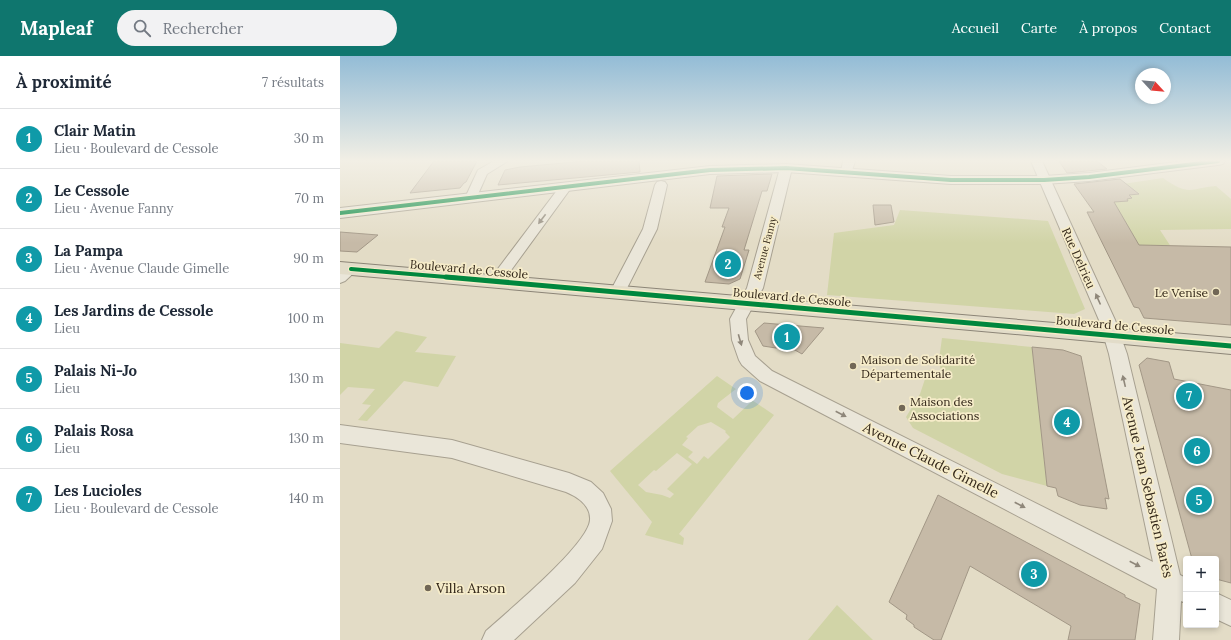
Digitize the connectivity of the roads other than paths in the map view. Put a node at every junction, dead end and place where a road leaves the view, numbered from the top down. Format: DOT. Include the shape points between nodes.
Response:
graph roads {
  1 [pos="475,188"];
  2 [pos="563,188"];
  3 [pos="565,188"];
  4 [pos="660,188"];
  5 [pos="781,188"];
  6 [pos="1048,188"];
  7 [pos="471,198"];
  8 [pos="340,213"];
  9 [pos="344,272"];
  10 [pos="496,281"];
  11 [pos="618,292"];
  12 [pos="746,304"];
  13 [pos="1113,335"];
  14 [pos="1231,346"];
  15 [pos="340,434"];
  16 [pos="1178,587"];
  17 [pos="1219,607"];
  18 [pos="1231,613"];
  19 [pos="494,640"];
  20 [pos="1166,640"];
  1 -- 7 [label="street"];
  2 -- 7 [label="street"];
  3 -- 10 [label="street, one-way"];
  4 -- 11 [label="street" via="650,229"];
  5 -- 12 [label="street, Avenue Fanny" via="755,288"];
  13 -- 6 [label="street, Rue Delrieu, one-way"];
  7 -- 8 [label="street"];
  9 -- 10 [label="main road, Boulevard de Cessole"];
  10 -- 11 [label="main road, Boulevard de Cessole"];
  11 -- 12 [label="main road, Boulevard de Cessole"];
  12 -- 13 [label="main road, Boulevard de Cessole"];
  12 -- 16 [label="street, Avenue Claude Gimelle, one-way" via="738,319 740,340 748,360 766,376"];
  13 -- 14 [label="main road, Boulevard de Cessole"];
  16 -- 13 [label="street, Avenue Jean Sebastien Barès, one-way"];
  15 -- 19 [label="street" via="452,449 569,483 583,489 595,500 600,508 601,521 594,541 566,574"];
  16 -- 20 [label="street, Avenue Jean Sebastien Barès"];
  17 -- 18 [label="street"];
}
